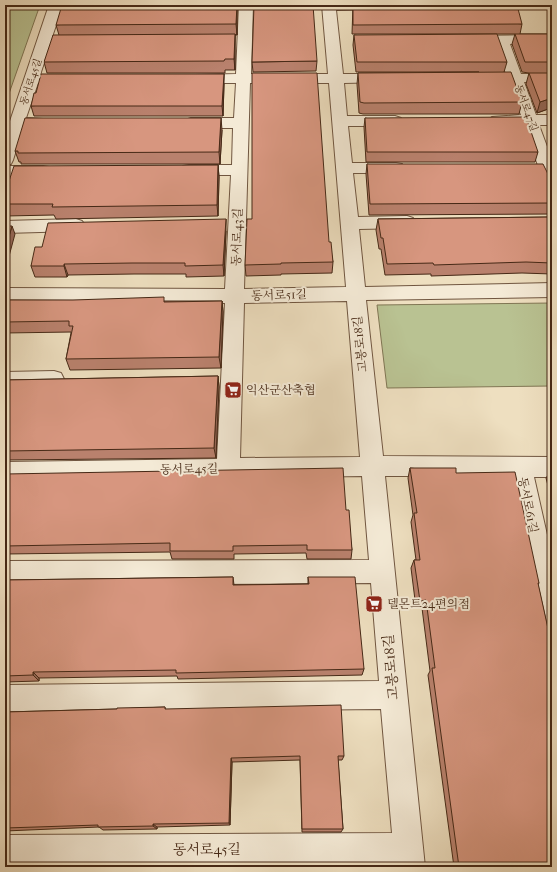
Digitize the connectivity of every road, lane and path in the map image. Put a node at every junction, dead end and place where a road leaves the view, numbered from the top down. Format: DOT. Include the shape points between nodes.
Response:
graph roads {
  1 [pos="329,5"];
  2 [pos="55,6"];
  3 [pos="241,6"];
  4 [pos="392,6"];
  5 [pos="103,7"];
  6 [pos="552,39"];
  7 [pos="456,40"];
  8 [pos="502,40"];
  9 [pos="44,41"];
  10 [pos="98,41"];
  11 [pos="336,78"];
  12 [pos="398,78"];
  13 [pos="468,78"];
  14 [pos="515,78"];
  15 [pos="552,78"];
  16 [pos="31,79"];
  17 [pos="86,79"];
  18 [pos="181,79"];
  19 [pos="243,79"];
  20 [pos="412,120"];
  21 [pos="483,120"];
  22 [pos="530,120"];
  23 [pos="552,120"];
  24 [pos="341,121"];
  25 [pos="17,123"];
  26 [pos="71,123"];
  27 [pos="180,123"];
  28 [pos="242,123"];
  29 [pos="5,160"];
  30 [pos="344,168"];
  31 [pos="414,168"];
  32 [pos="177,170"];
  33 [pos="240,170"];
  34 [pos="5,171"];
  35 [pos="60,171"];
  36 [pos="543,173"];
  37 [pos="350,222"];
  38 [pos="420,222"];
  39 [pos="90,225"];
  40 [pos="5,227"];
  41 [pos="552,290"];
  42 [pos="355,293"];
  43 [pos="5,294"];
  44 [pos="235,296"];
  45 [pos="75,379"];
  46 [pos="5,380"];
  47 [pos="372,466"];
  48 [pos="520,467"];
  49 [pos="552,467"];
  50 [pos="228,469"];
  51 [pos="5,472"];
  52 [pos="383,570"];
  53 [pos="5,573"];
  54 [pos="552,612"];
  55 [pos="394,695"];
  56 [pos="5,699"];
  57 [pos="5,850"];
  58 [pos="409,857"];
  1 -- 4 [label="street, 고봉로18길"];
  1 -- 11 [label="street, 고봉로18길" via="341,40"];
  2 -- 5 [label="street, 동서로45길"];
  2 -- 9 [label="street, 동서로45길"];
  3 -- 19 [label="street, 동서로43길" via="237,40"];
  6 -- 8 [label="street"];
  7 -- 8 [label="street"];
  8 -- 14 [label="street, 동서로47길"];
  9 -- 10 [label="street"];
  9 -- 16 [label="street, 동서로45길"];
  11 -- 12 [label="street"];
  11 -- 19 [label="street"];
  11 -- 24 [label="street, 고봉로18길"];
  13 -- 14 [label="street, 동서로47길"];
  14 -- 15 [label="street, 동서로47길"];
  14 -- 22 [label="street, 동서로47길"];
  16 -- 17 [label="street"];
  16 -- 25 [label="street, 동서로45길"];
  18 -- 19 [label="street"];
  19 -- 28 [label="street, 동서로43길"];
  20 -- 24 [label="street"];
  21 -- 22 [label="street"];
  22 -- 23 [label="street"];
  22 -- 36 [label="street, 동서로47길"];
  24 -- 30 [label="street, 고봉로18길"];
  25 -- 26 [label="street, 동서로45길"];
  25 -- 29 [label="street, 동서로45길"];
  27 -- 28 [label="street"];
  28 -- 33 [label="street, 동서로43길"];
  30 -- 31 [label="street"];
  30 -- 37 [label="street, 고봉로18길"];
  32 -- 33 [label="street"];
  33 -- 44 [label="street, 동서로43길" via="230,223"];
  34 -- 35 [label="street"];
  37 -- 38 [label="street"];
  37 -- 42 [label="street, 고봉로18길"];
  39 -- 40 [label="street"];
  41 -- 42 [label="street, 동서로51길"];
  42 -- 44 [label="street, 동서로51길"];
  42 -- 47 [label="street, 고봉로18길"];
  43 -- 44 [label="street, 동서로51길"];
  44 -- 50 [label="street, 동서로43길" via="224,377"];
  45 -- 46 [label="street"];
  47 -- 48 [label="street"];
  47 -- 50 [label="street, 동서로45길"];
  47 -- 52 [label="street, 고봉로18길"];
  48 -- 49 [label="street"];
  48 -- 54 [label="street, 동서로61길"];
  50 -- 51 [label="street, 동서로45길"];
  52 -- 53 [label="street"];
  52 -- 55 [label="street, 고봉로18길"];
  55 -- 56 [label="street"];
  55 -- 58 [label="street, 고봉로18길"];
  57 -- 58 [label="street, 동서로45길"];
}
